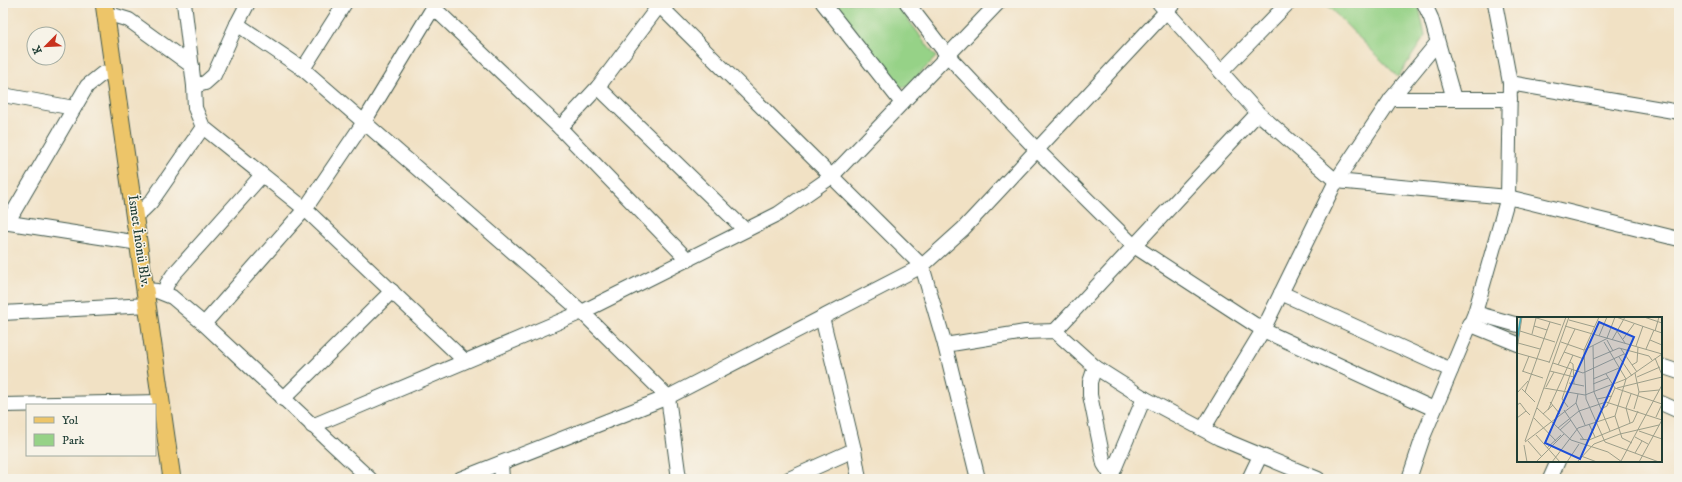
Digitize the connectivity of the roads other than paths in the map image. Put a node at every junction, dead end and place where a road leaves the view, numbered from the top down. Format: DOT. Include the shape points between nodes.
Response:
graph roads {
  1 [pos="184,3"];
  2 [pos="248,3"];
  3 [pos="345,3"];
  4 [pos="823,3"];
  5 [pos="907,3"];
  6 [pos="1288,3"];
  7 [pos="1424,3"];
  8 [pos="1495,3"];
  9 [pos="660,4"];
  10 [pos="434,5"];
  11 [pos="993,5"];
  12 [pos="1166,6"];
  13 [pos="105,9"];
  14 [pos="237,24"];
  15 [pos="1437,44"];
  16 [pos="948,56"];
  17 [pos="192,66"];
  18 [pos="303,69"];
  19 [pos="114,71"];
  20 [pos="1221,72"];
  21 [pos="1510,83"];
  22 [pos="194,86"];
  23 [pos="598,87"];
  24 [pos="3,95"];
  25 [pos="1391,99"];
  26 [pos="1454,99"];
  27 [pos="1510,99"];
  28 [pos="902,103"];
  29 [pos="74,108"];
  30 [pos="1679,112"];
  31 [pos="1258,113"];
  32 [pos="364,122"];
  33 [pos="203,127"];
  34 [pos="560,128"];
  35 [pos="1037,150"];
  36 [pos="262,174"];
  37 [pos="831,176"];
  38 [pos="1336,181"];
  39 [pos="1508,197"];
  40 [pos="305,209"];
  41 [pos="135,214"];
  42 [pos="5,222"];
  43 [pos="745,230"];
  44 [pos="1679,240"];
  45 [pos="139,243"];
  46 [pos="1134,246"];
  47 [pos="688,260"];
  48 [pos="922,266"];
  49 [pos="392,291"];
  50 [pos="164,293"];
  51 [pos="1281,293"];
  52 [pos="147,298"];
  53 [pos="582,312"];
  54 [pos="3,314"];
  55 [pos="822,317"];
  56 [pos="1472,318"];
  57 [pos="204,324"];
  58 [pos="1517,325"];
  59 [pos="1264,330"];
  60 [pos="1055,331"];
  61 [pos="1517,343"];
  62 [pos="945,345"];
  63 [pos="465,360"];
  64 [pos="1662,366"];
  65 [pos="1095,367"];
  66 [pos="1451,370"];
  67 [pos="1679,372"];
  68 [pos="668,397"];
  69 [pos="1144,398"];
  70 [pos="283,399"];
  71 [pos="162,402"];
  72 [pos="1662,403"];
  73 [pos="56,404"];
  74 [pos="3,405"];
  75 [pos="26,405"];
  76 [pos="1434,409"];
  77 [pos="1679,411"];
  78 [pos="312,426"];
  79 [pos="1203,429"];
  80 [pos="854,450"];
  81 [pos="1260,456"];
  82 [pos="1558,462"];
  83 [pos="500,463"];
  84 [pos="1111,477"];
  85 [pos="172,479"];
  86 [pos="370,479"];
  87 [pos="460,479"];
  88 [pos="502,479"];
  89 [pos="679,479"];
  90 [pos="789,479"];
  91 [pos="859,479"];
  92 [pos="978,479"];
  93 [pos="1249,479"];
  94 [pos="1318,479"];
  95 [pos="1408,479"];
  96 [pos="1550,479"];
  1 -- 17 [label="street"];
  2 -- 14 [label="street"];
  3 -- 18 [label="street"];
  4 -- 28 [label="street"];
  5 -- 16 [label="street"];
  6 -- 20 [label="street"];
  7 -- 15 [label="street" via="1431,18"];
  8 -- 21 [label="street"];
  9 -- 23 [label="street"];
  9 -- 37 [label="street"];
  10 -- 32 [label="street"];
  10 -- 34 [label="street"];
  11 -- 16 [label="street"];
  12 -- 20 [label="street"];
  12 -- 35 [label="street"];
  13 -- 17 [label="street" via="129,20"];
  13 -- 19 [label="main road, İsmet İnönü Blv."];
  14 -- 18 [label="street"];
  14 -- 22 [label="street" via="214,75 205,83"];
  15 -- 25 [label="street"];
  15 -- 26 [label="street"];
  16 -- 28 [label="street"];
  16 -- 35 [label="street"];
  17 -- 22 [label="street"];
  18 -- 32 [label="street"];
  19 -- 29 [label="street" via="102,74 91,82"];
  19 -- 41 [label="main road, İsmet İnönü Blv."];
  20 -- 31 [label="street"];
  21 -- 27 [label="street"];
  21 -- 30 [label="street"];
  22 -- 33 [label="street" via="195,108"];
  23 -- 34 [label="street"];
  23 -- 43 [label="street"];
  24 -- 29 [label="street"];
  25 -- 26 [label="street"];
  25 -- 38 [label="street"];
  26 -- 27 [label="street"];
  27 -- 39 [label="street"];
  28 -- 37 [label="street"];
  29 -- 42 [label="street"];
  31 -- 38 [label="street"];
  31 -- 46 [label="street"];
  32 -- 40 [label="street"];
  32 -- 53 [label="street"];
  33 -- 36 [label="street"];
  33 -- 41 [label="street" via="151,202"];
  34 -- 47 [label="street"];
  35 -- 46 [label="street"];
  35 -- 48 [label="street" via="963,229"];
  36 -- 40 [label="street"];
  36 -- 50 [label="street" via="173,275"];
  37 -- 43 [label="street" via="778,214"];
  37 -- 48 [label="street"];
  38 -- 39 [label="street"];
  38 -- 51 [label="street"];
  39 -- 44 [label="street"];
  39 -- 56 [label="street"];
  40 -- 49 [label="street"];
  40 -- 57 [label="street"];
  41 -- 45 [label="main road, İsmet İnönü Blv."];
  42 -- 45 [label="street"];
  43 -- 47 [label="street"];
  45 -- 52 [label="main road, İsmet İnönü Blv."];
  46 -- 59 [label="street"];
  46 -- 60 [label="street"];
  47 -- 53 [label="street"];
  48 -- 55 [label="street"];
  48 -- 62 [label="street"];
  49 -- 63 [label="street"];
  49 -- 70 [label="street"];
  50 -- 52 [label="street"];
  50 -- 57 [label="street"];
  51 -- 59 [label="street"];
  51 -- 66 [label="street"];
  52 -- 54 [label="street"];
  52 -- 71 [label="main road, İsmet İnönü Blv."];
  53 -- 63 [label="street"];
  53 -- 68 [label="street"];
  55 -- 68 [label="street"];
  55 -- 80 [label="street"];
  56 -- 58 [label="street"];
  56 -- 61 [label="street"];
  56 -- 66 [label="street"];
  57 -- 70 [label="street"];
  59 -- 76 [label="street"];
  59 -- 79 [label="street"];
  60 -- 62 [label="street" via="1025,332"];
  60 -- 65 [label="street"];
  62 -- 92 [label="street"];
  63 -- 78 [label="street"];
  64 -- 67 [label="street"];
  65 -- 69 [label="street"];
  65 -- 84 [label="street" via="1090,382 1090,395 1104,464"];
  66 -- 76 [label="street"];
  68 -- 83 [label="street"];
  68 -- 89 [label="street"];
  69 -- 79 [label="street"];
  69 -- 84 [label="street"];
  70 -- 78 [label="street"];
  71 -- 73 [label="street"];
  71 -- 85 [label="main road, İsmet İnönü Blv."];
  72 -- 77 [label="street"];
  74 -- 75 [label="street"];
  76 -- 95 [label="street"];
  78 -- 86 [label="street"];
  79 -- 81 [label="street"];
  80 -- 90 [label="street"];
  80 -- 91 [label="street"];
  81 -- 93 [label="street"];
  81 -- 94 [label="street"];
  82 -- 96 [label="street"];
  83 -- 87 [label="street"];
  83 -- 88 [label="street"];
}
